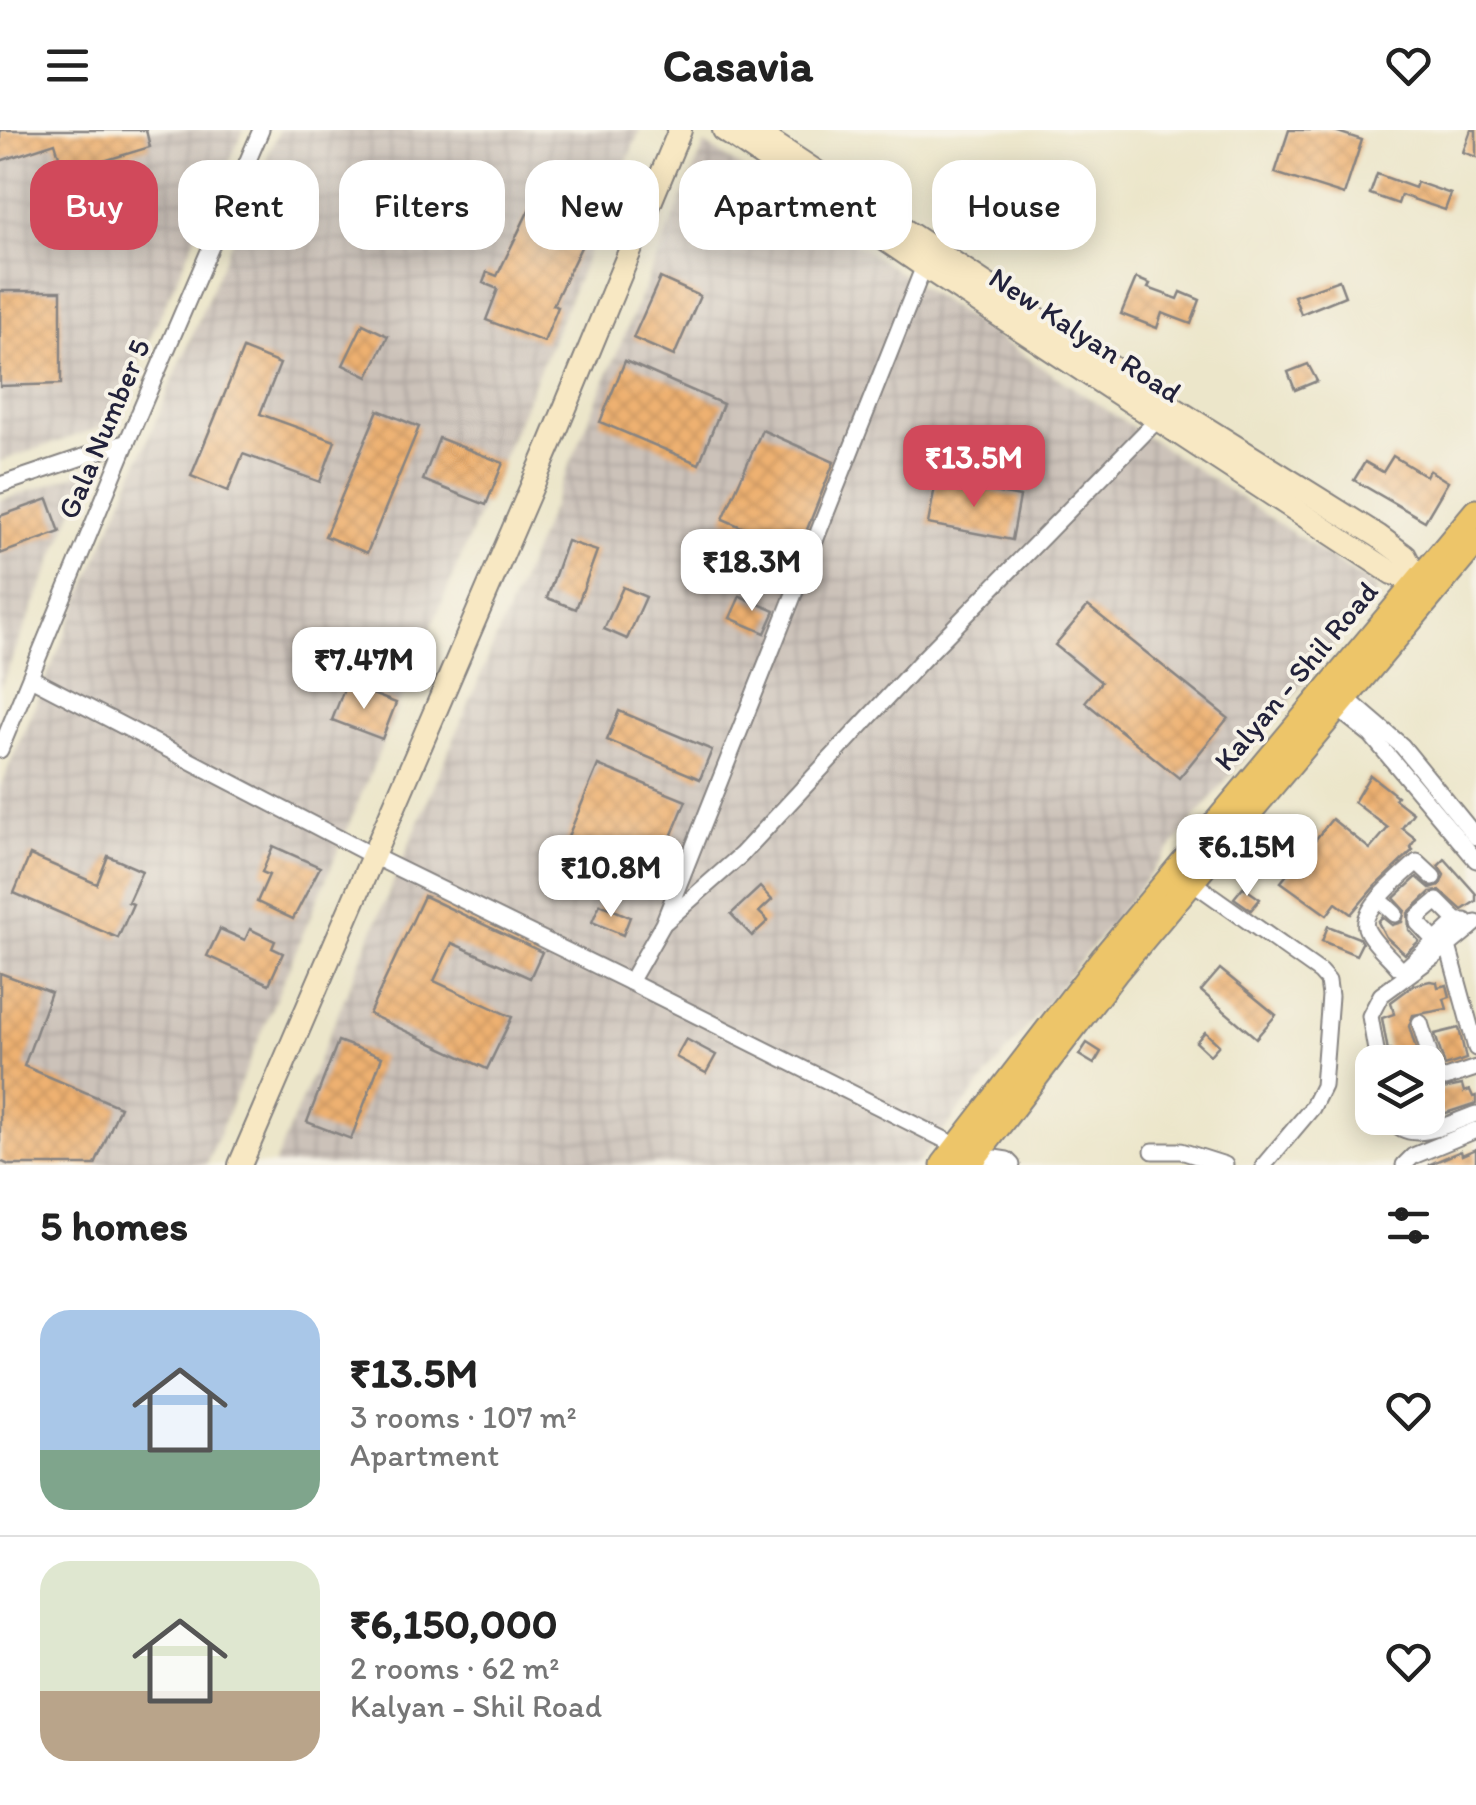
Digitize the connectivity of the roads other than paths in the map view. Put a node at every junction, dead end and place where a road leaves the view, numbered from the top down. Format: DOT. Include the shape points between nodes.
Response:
graph roads {
  1 [pos="261,130"];
  2 [pos="680,130"];
  3 [pos="724,130"];
  4 [pos="753,130"];
  5 [pos="924,266"];
  6 [pos="1164,412"];
  7 [pos="127,442"];
  8 [pos="0,485"];
  9 [pos="1476,512"];
  10 [pos="1476,541"];
  11 [pos="1425,587"];
  12 [pos="31,678"];
  13 [pos="1341,702"];
  14 [pos="0,750"];
  15 [pos="1476,838"];
  16 [pos="373,856"];
  17 [pos="1476,860"];
  18 [pos="1433,877"];
  19 [pos="1192,881"];
  20 [pos="1379,899"];
  21 [pos="1395,914"];
  22 [pos="662,924"];
  23 [pos="1468,924"];
  24 [pos="1442,944"];
  25 [pos="630,982"];
  26 [pos="1420,1023"];
  27 [pos="1375,1045"];
  28 [pos="1476,1048"];
  29 [pos="1476,1068"];
  30 [pos="1476,1114"];
  31 [pos="1445,1125"];
  32 [pos="1476,1130"];
  33 [pos="1154,1151"];
  34 [pos="961,1158"];
  35 [pos="240,1165"];
  36 [pos="1012,1165"];
  37 [pos="1225,1165"];
  38 [pos="1264,1165"];
  39 [pos="1404,1165"];
  1 -- 7 [label="street, Gala Number 5"];
  2 -- 16 [label="street"];
  3 -- 5 [label="street, New Kalyan Road"];
  4 -- 6 [label="street, New Kalyan Road"];
  5 -- 6 [label="street, New Kalyan Road"];
  5 -- 22 [label="street"];
  6 -- 11 [label="street, New Kalyan Road" via="1392,573"];
  6 -- 22 [label="street" via="741,855"];
  7 -- 8 [label="street"];
  7 -- 12 [label="street, Gala Number 5"];
  9 -- 11 [label="main road, Kalyan - Shil Road"];
  10 -- 11 [label="main road, Kalyan - Shil Road"];
  11 -- 13 [label="main road, Kalyan - Shil Road"];
  11 -- 34 [label="main road, Kalyan - Shil Road" via="1103,959"];
  12 -- 14 [label="street, Gala Number 5"];
  12 -- 16 [label="street"];
  13 -- 15 [label="street" via="1402,746"];
  13 -- 17 [label="street"];
  13 -- 19 [label="main road, Kalyan - Shil Road"];
  16 -- 25 [label="street"];
  16 -- 35 [label="street"];
  18 -- 20 [label="street" via="1419,862"];
  19 -- 34 [label="main road, Kalyan - Shil Road"];
  19 -- 38 [label="street" via="1328,981 1324,1086"];
  20 -- 21 [label="street"];
  20 -- 24 [label="street" via="1366,917 1367,930 1398,967 1408,968"];
  22 -- 25 [label="street"];
  23 -- 24 [label="street"];
  23 -- 24 [label="street" via="1438,901 1418,916"];
  24 -- 27 [label="street" via="1381,995 1370,1016"];
  24 -- 28 [label="street"];
  25 -- 34 [label="street"];
  26 -- 29 [label="street" via="1436,1076"];
  30 -- 31 [label="street"];
  32 -- 39 [label="street"];
  33 -- 37 [label="street" via="1182,1151"];
  34 -- 36 [label="street"];
}
